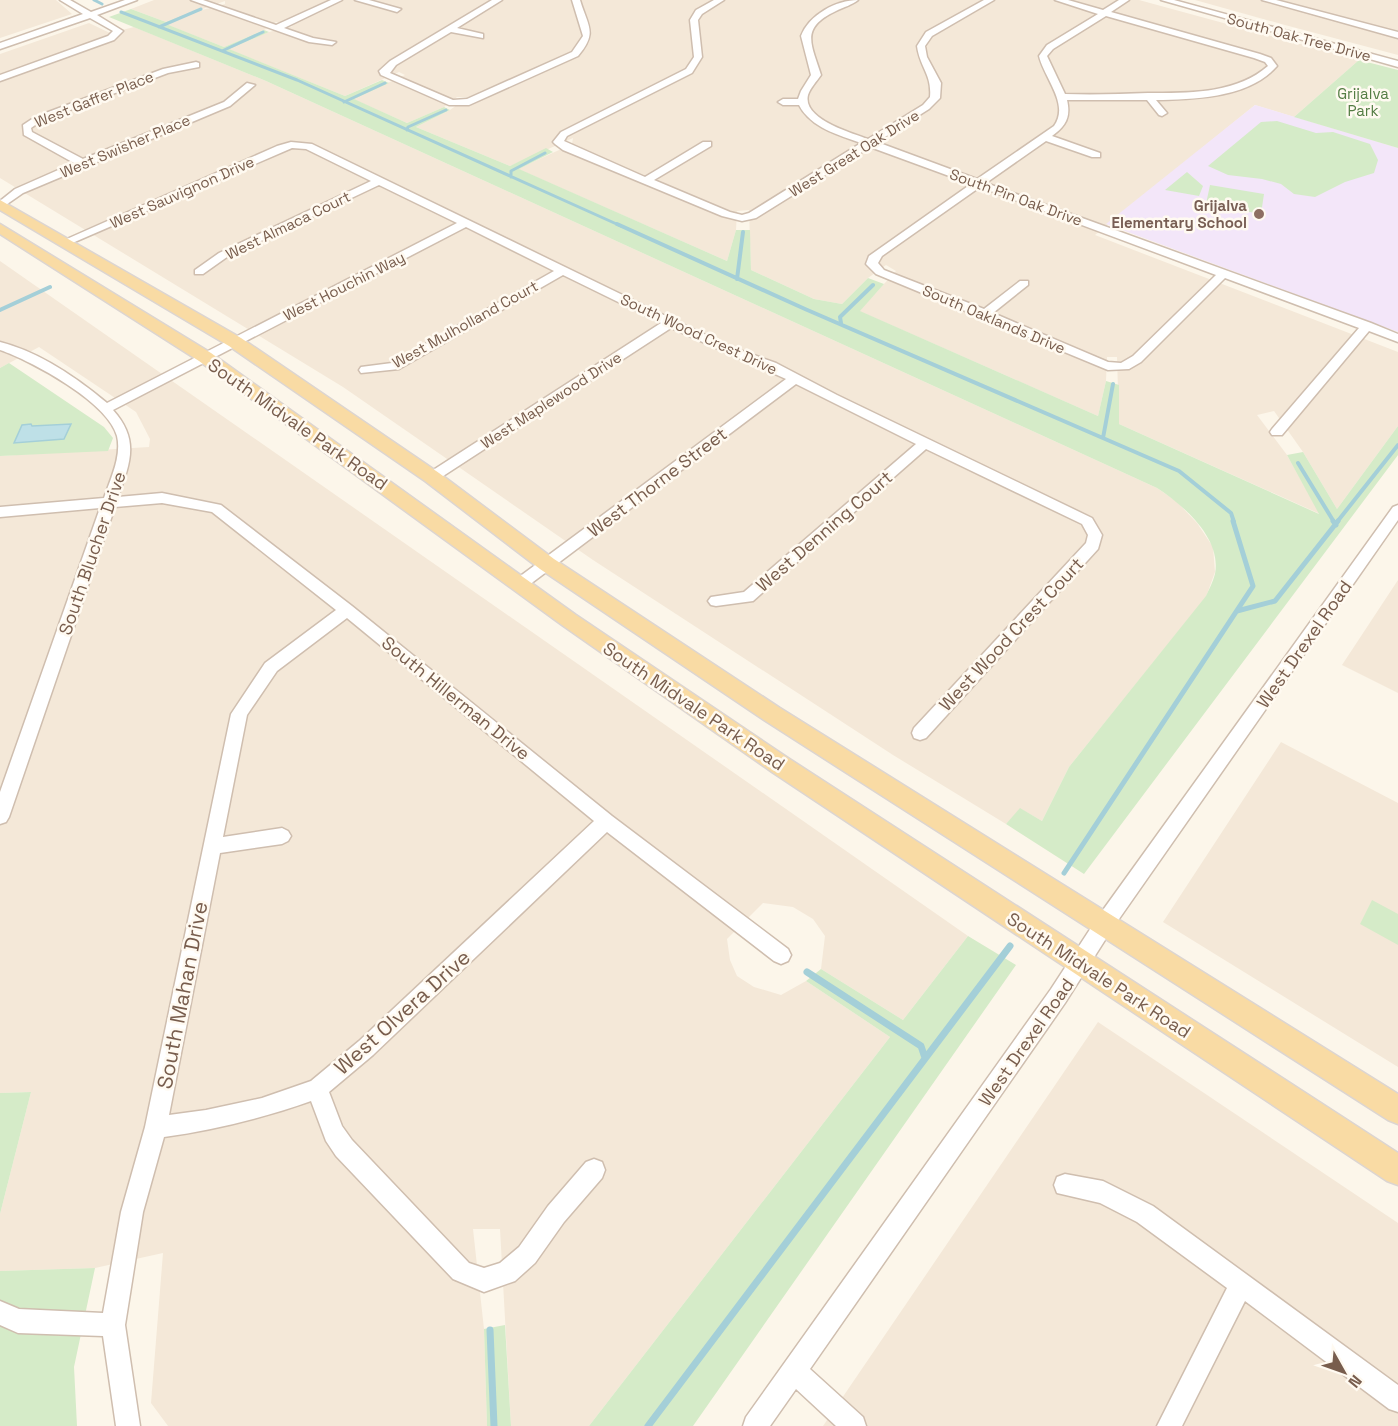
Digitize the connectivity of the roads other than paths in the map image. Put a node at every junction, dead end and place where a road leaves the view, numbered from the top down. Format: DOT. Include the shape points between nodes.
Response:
graph roads {
  1 [pos="64,0"];
  2 [pos="133,0"];
  3 [pos="195,0"];
  4 [pos="338,0"];
  5 [pos="359,0"];
  6 [pos="498,0"];
  7 [pos="576,0"];
  8 [pos="720,0"];
  9 [pos="854,0"];
  10 [pos="990,0"];
  11 [pos="1059,0"];
  12 [pos="1125,0"];
  13 [pos="1165,0"];
  14 [pos="1266,0"];
  15 [pos="209,2"];
  16 [pos="398,9"];
  17 [pos="1105,13"];
  18 [pos="89,15"];
  19 [pos="276,28"];
  20 [pos="450,29"];
  21 [pos="1398,35"];
  22 [pos="480,36"];
  23 [pos="332,42"];
  24 [pos="0,46"];
  25 [pos="1398,64"];
  26 [pos="196,65"];
  27 [pos="0,78"];
  28 [pos="250,85"];
  29 [pos="1148,96"];
  30 [pos="1064,97"];
  31 [pos="783,102"];
  32 [pos="803,102"];
  33 [pos="1162,113"];
  34 [pos="1045,137"];
  35 [pos="707,144"];
  36 [pos="869,144"];
  37 [pos="298,145"];
  38 [pos="1096,155"];
  39 [pos="82,163"];
  40 [pos="378,181"];
  41 [pos="645,181"];
  42 [pos="976,183"];
  43 [pos="1,205"];
  44 [pos="465,223"];
  45 [pos="0,228"];
  46 [pos="66,242"];
  47 [pos="563,270"];
  48 [pos="200,272"];
  49 [pos="1224,273"];
  50 [pos="1024,283"];
  51 [pos="985,314"];
  52 [pos="670,323"];
  53 [pos="1367,326"];
  54 [pos="1398,338"];
  55 [pos="0,346"];
  56 [pos="221,350"];
  57 [pos="364,370"];
  58 [pos="794,379"];
  59 [pos="107,408"];
  60 [pos="1277,432"];
  61 [pos="925,443"];
  62 [pos="432,477"];
  63 [pos="108,502"];
  64 [pos="1398,510"];
  65 [pos="0,512"];
  66 [pos="1100,532"];
  67 [pos="547,564"];
  68 [pos="520,584"];
  69 [pos="716,601"];
  70 [pos="347,610"];
  71 [pos="920,733"];
  72 [pos="0,817"];
  73 [pos="606,821"];
  74 [pos="282,836"];
  75 [pos="211,846"];
  76 [pos="1105,923"];
  77 [pos="781,955"];
  78 [pos="1081,963"];
  79 [pos="317,1089"];
  80 [pos="1398,1110"];
  81 [pos="156,1127"];
  82 [pos="594,1170"];
  83 [pos="1398,1170"];
  84 [pos="1065,1185"];
  85 [pos="1241,1284"];
  86 [pos="0,1313"];
  87 [pos="113,1325"];
  88 [pos="794,1371"];
  89 [pos="1398,1400"];
  90 [pos="128,1426"];
  91 [pos="755,1426"];
  92 [pos="854,1426"];
  93 [pos="1169,1426"];
  1 -- 18 [label="street"];
  2 -- 18 [label="street"];
  3 -- 15 [label="street"];
  4 -- 19 [label="street"];
  5 -- 16 [label="street"];
  6 -- 20 [label="street"];
  7 -- 20 [label="street" via="587,36 582,48 565,60 465,105 380,72"];
  8 -- 41 [label="street" via="699,12 694,20 698,57 689,71 555,142"];
  9 -- 32 [label="street" via="819,18 807,29 805,36 816,75"];
  10 -- 36 [label="street, West Great Oak Drive" via="929,34 921,46 936,83 935,98"];
  11 -- 17 [label="street"];
  12 -- 17 [label="street"];
  13 -- 25 [label="street, South Oak Tree Drive"];
  14 -- 21 [label="street"];
  15 -- 19 [label="street"];
  17 -- 29 [label="street" via="1274,63 1259,78 1234,90"];
  17 -- 30 [label="street" via="1050,47 1043,56 1045,67"];
  18 -- 24 [label="street"];
  18 -- 27 [label="street" via="119,31 111,38"];
  19 -- 23 [label="street"];
  20 -- 22 [label="street"];
  26 -- 39 [label="street, West Gaffer Place" via="166,70 26,127 27,133"];
  28 -- 39 [label="street, West Swisher Place" via="227,104"];
  29 -- 30 [label="street"];
  29 -- 33 [label="street"];
  30 -- 34 [label="street" via="1064,120"];
  31 -- 32 [label="street"];
  32 -- 36 [label="street, South Pin Oak Drive" via="819,122"];
  34 -- 38 [label="street"];
  34 -- 42 [label="street"];
  35 -- 41 [label="street"];
  36 -- 41 [label="street, West Great Oak Drive" via="742,221"];
  36 -- 42 [label="street, South Pin Oak Drive"];
  37 -- 40 [label="street, South Wood Crest Drive" via="315,148"];
  37 -- 46 [label="street, West Sauvignon Drive" via="281,148"];
  39 -- 43 [label="street, West Swisher Place" via="20,191"];
  40 -- 44 [label="street, South Wood Crest Drive"];
  40 -- 48 [label="street, West Almaca Court" via="224,255"];
  42 -- 49 [label="street, South Pin Oak Drive"];
  42 -- 51 [label="street, South Oaklands Drive" via="869,264 879,272"];
  43 -- 46 [label="main road, South Midvale Park Road"];
  44 -- 47 [label="street, South Wood Crest Drive"];
  44 -- 56 [label="street, West Houchin Way"];
  45 -- 56 [label="main road, South Midvale Park Road"];
  46 -- 56 [label="main road, South Midvale Park Road"];
  47 -- 52 [label="street, South Wood Crest Drive"];
  47 -- 57 [label="street, West Mulholland Court" via="395,366"];
  49 -- 51 [label="street, South Oaklands Drive" via="1120,371"];
  49 -- 53 [label="street, South Pin Oak Drive"];
  50 -- 51 [label="street"];
  52 -- 58 [label="street, South Wood Crest Drive"];
  52 -- 62 [label="street, West Maplewood Drive"];
  53 -- 54 [label="street, South Pin Oak Drive"];
  53 -- 60 [label="street"];
  55 -- 59 [label="street, South Blucher Drive" via="41,363"];
  56 -- 59 [label="street, West Houchin Way"];
  56 -- 62 [label="main road, South Midvale Park Road"];
  56 -- 68 [label="main road, South Midvale Park Road"];
  58 -- 61 [label="street, South Wood Crest Drive"];
  58 -- 67 [label="street, West Thorne Street"];
  59 -- 63 [label="street, South Blucher Drive" via="124,434 122,466"];
  61 -- 66 [label="street, South Wood Crest Drive" via="1074,513"];
  61 -- 69 [label="street, West Denning Court" via="748,597"];
  62 -- 67 [label="main road, South Midvale Park Road"];
  63 -- 65 [label="street, South Hillerman Drive"];
  63 -- 70 [label="street, South Hillerman Drive" via="162,498 216,508"];
  63 -- 72 [label="street, South Blucher Drive"];
  64 -- 76 [label="street, West Drexel Road"];
  66 -- 71 [label="street, West Wood Crest Court" via="1090,549"];
  67 -- 68 [label="street, West Thorne Street"];
  67 -- 76 [label="main road, South Midvale Park Road" via="772,714"];
  68 -- 78 [label="main road, South Midvale Park Road" via="780,765"];
  70 -- 73 [label="street, South Hillerman Drive"];
  70 -- 75 [label="street, South Mahan Drive" via="272,667 238,714"];
  73 -- 77 [label="street, South Hillerman Drive"];
  73 -- 79 [label="street, West Olvera Drive" via="366,1048"];
  74 -- 75 [label="street"];
  75 -- 81 [label="street, South Mahan Drive"];
  76 -- 78 [label="street, West Drexel Road"];
  76 -- 80 [label="main road, South Midvale Park Road"];
  78 -- 83 [label="main road, South Midvale Park Road"];
  78 -- 88 [label="street, West Drexel Road"];
  79 -- 81 [label="street, West Olvera Drive" via="251,1111"];
  79 -- 82 [label="street" via="344,1148 461,1271 484,1280 507,1274 527,1255"];
  81 -- 87 [label="street, South Mahan Drive" via="132,1212"];
  84 -- 85 [label="street" via="1103,1192 1124,1201"];
  85 -- 89 [label="street"];
  85 -- 93 [label="street"];
  86 -- 87 [label="street" via="18,1321"];
  87 -- 90 [label="street, South Mahan Drive"];
  88 -- 91 [label="street, West Drexel Road"];
  88 -- 92 [label="street"];
}
